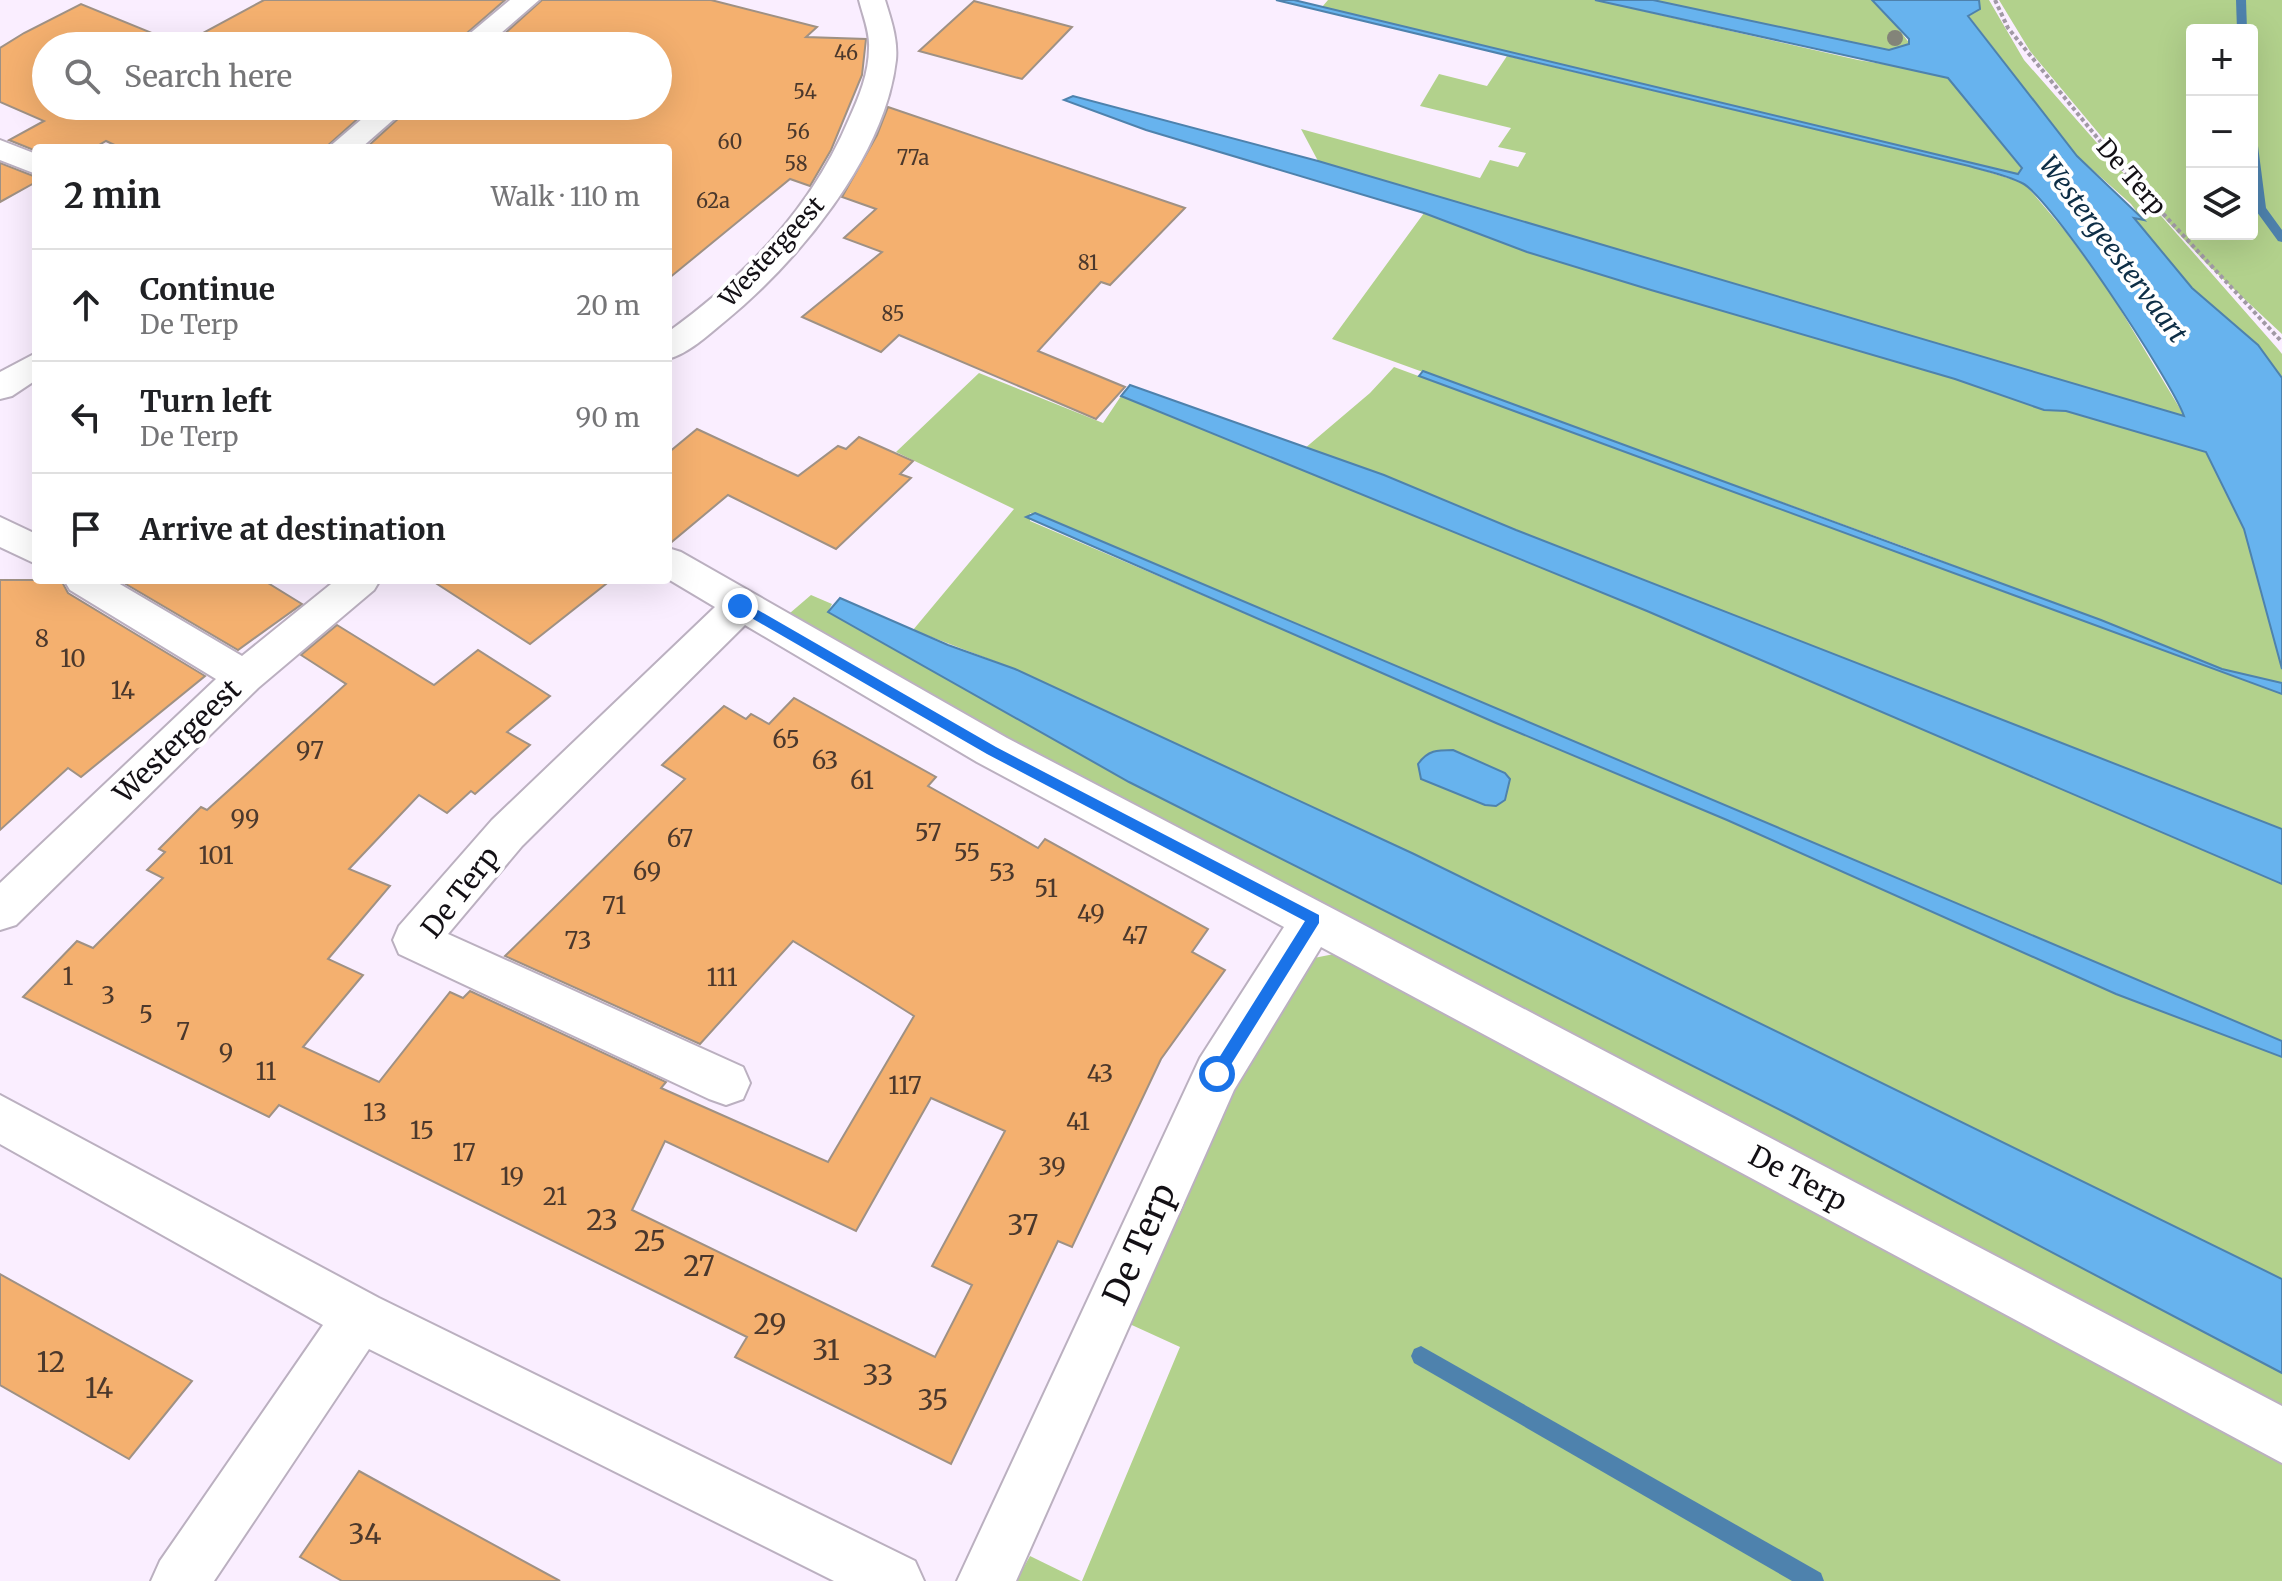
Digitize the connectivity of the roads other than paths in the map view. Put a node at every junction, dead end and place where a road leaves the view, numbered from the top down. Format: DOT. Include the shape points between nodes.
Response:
graph roads {
  1 [pos="526,0"];
  2 [pos="872,0"];
  3 [pos="486,32"];
  4 [pos="378,120"];
  5 [pos="348,144"];
  6 [pos="0,149"];
  7 [pos="32,163"];
  8 [pos="672,345"];
  9 [pos="32,367"];
  10 [pos="0,388"];
  11 [pos="0,530"];
  12 [pos="32,549"];
  13 [pos="672,564"];
  14 [pos="90,584"];
  15 [pos="356,584"];
  16 [pos="740,606"];
  17 [pos="244,677"];
  18 [pos="0,911"];
  19 [pos="1314,919"];
  20 [pos="726,1083"];
  21 [pos="0,1118"];
  22 [pos="360,1317"];
  23 [pos="2282,1436"];
  24 [pos="180,1581"];
  25 [pos="895,1581"];
  26 [pos="986,1581"];
  1 -- 3 [label="street"];
  2 -- 8 [label="street, Westergeest" via="883,46 880,76 854,146 824,201 754,279"];
  4 -- 5 [label="street"];
  6 -- 7 [label="street"];
  9 -- 10 [label="street"];
  11 -- 12 [label="street"];
  13 -- 16 [label="street, De Terp"];
  14 -- 17 [label="street"];
  15 -- 17 [label="street, Westergeest"];
  16 -- 19 [label="street, De Terp" via="992,750"];
  16 -- 20 [label="street, De Terp" via="507,833 415,940"];
  17 -- 18 [label="street, Westergeest"];
  19 -- 23 [label="street, De Terp"];
  19 -- 26 [label="street, De Terp" via="1217,1074"];
  21 -- 22 [label="street"];
  22 -- 24 [label="street"];
  22 -- 25 [label="street"];
}
